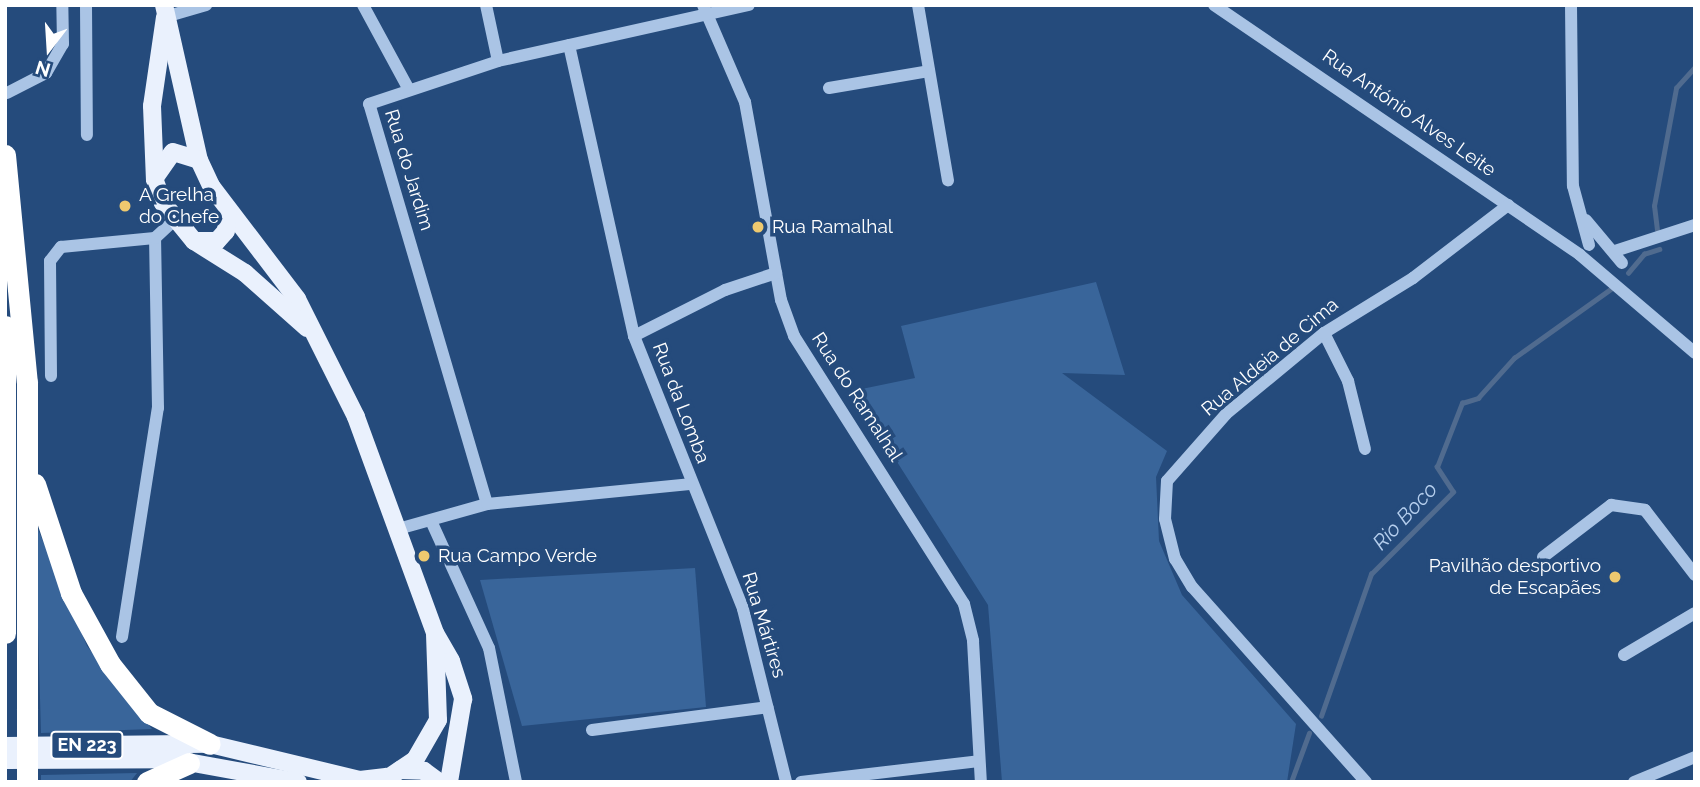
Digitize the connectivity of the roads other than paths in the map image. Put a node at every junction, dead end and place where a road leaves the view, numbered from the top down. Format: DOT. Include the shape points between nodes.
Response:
graph roads {
  1 [pos="62,5"];
  2 [pos="86,5"];
  3 [pos="206,5"];
  4 [pos="363,5"];
  5 [pos="486,5"];
  6 [pos="749,5"];
  7 [pos="918,5"];
  8 [pos="1214,5"];
  9 [pos="1571,5"];
  10 [pos="706,9"];
  11 [pos="164,11"];
  12 [pos="569,45"];
  13 [pos="498,61"];
  14 [pos="929,71"];
  15 [pos="408,88"];
  16 [pos="829,88"];
  17 [pos="7,93"];
  18 [pos="87,135"];
  19 [pos="5,155"];
  20 [pos="199,160"];
  21 [pos="948,180"];
  22 [pos="155,181"];
  23 [pos="1508,205"];
  24 [pos="228,210"];
  25 [pos="1580,211"];
  26 [pos="174,220"];
  27 [pos="1695,225"];
  28 [pos="155,238"];
  29 [pos="194,241"];
  30 [pos="1602,242"];
  31 [pos="1641,246"];
  32 [pos="1584,250"];
  33 [pos="1615,251"];
  34 [pos="1622,263"];
  35 [pos="776,273"];
  36 [pos="1608,278"];
  37 [pos="5,326"];
  38 [pos="309,329"];
  39 [pos="1324,334"];
  40 [pos="6,336"];
  41 [pos="634,336"];
  42 [pos="1695,353"];
  43 [pos="51,376"];
  44 [pos="1366,449"];
  45 [pos="27,460"];
  46 [pos="692,484"];
  47 [pos="487,504"];
  48 [pos="432,523"];
  49 [pos="398,529"];
  50 [pos="1543,557"];
  51 [pos="1695,575"];
  52 [pos="1695,613"];
  53 [pos="5,633"];
  54 [pos="435,633"];
  55 [pos="122,637"];
  56 [pos="1624,655"];
  57 [pos="768,707"];
  58 [pos="592,730"];
  59 [pos="210,744"];
  60 [pos="5,746"];
  61 [pos="1695,757"];
  62 [pos="5,761"];
  63 [pos="979,761"];
  64 [pos="189,763"];
  65 [pos="389,776"];
  66 [pos="27,782"];
  67 [pos="147,782"];
  68 [pos="298,782"];
  69 [pos="439,782"];
  70 [pos="449,782"];
  71 [pos="516,782"];
  72 [pos="786,782"];
  73 [pos="801,782"];
  74 [pos="981,782"];
  75 [pos="1366,782"];
  76 [pos="1634,782"];
  1 -- 17 [label="street" via="63,44 46,73"];
  2 -- 18 [label="street"];
  3 -- 11 [label="street"];
  4 -- 15 [label="street"];
  5 -- 13 [label="street"];
  6 -- 10 [label="street"];
  7 -- 14 [label="street"];
  8 -- 23 [label="street, Rua António Alves Leite"];
  9 -- 25 [label="street" via="1573,186"];
  10 -- 12 [label="street, Rua do Jardim"];
  10 -- 35 [label="street, Rua do Ramalhal" via="756,145"];
  11 -- 20 [label="main road"];
  11 -- 22 [label="main road" via="152,106"];
  12 -- 13 [label="street, Rua do Jardim"];
  12 -- 41 [label="street, Rua da Lomba"];
  13 -- 15 [label="street, Rua do Jardim"];
  14 -- 16 [label="street"];
  14 -- 21 [label="street"];
  15 -- 47 [label="street, Rua do Jardim" via="369,104"];
  19 -- 45 [label="highway" via="23,304"];
  20 -- 22 [label="main road" via="173,152"];
  20 -- 24 [label="main road"];
  22 -- 26 [label="main road"];
  23 -- 32 [label="street, Rua António Alves Leite"];
  23 -- 39 [label="street, Rua Aldeia de Cima" via="1413,278"];
  24 -- 29 [label="main road" via="226,231 217,241"];
  24 -- 38 [label="main road" via="297,299"];
  25 -- 30 [label="street"];
  25 -- 32 [label="street"];
  26 -- 28 [label="street"];
  26 -- 29 [label="main road"];
  27 -- 31 [label="street"];
  28 -- 43 [label="street" via="61,247 50,261"];
  28 -- 55 [label="street" via="158,408"];
  29 -- 38 [label="main road" via="245,273"];
  30 -- 32 [label="street"];
  30 -- 33 [label="street"];
  31 -- 33 [label="street"];
  31 -- 34 [label="street"];
  32 -- 36 [label="street, Rua António Alves Leite"];
  33 -- 34 [label="street"];
  34 -- 36 [label="street"];
  35 -- 41 [label="street" via="724,290"];
  35 -- 63 [label="street, Rua do Ramalhal" via="805,358 964,604 973,641"];
  36 -- 42 [label="street, Rua António Alves Leite"];
  37 -- 40 [label="highway"];
  38 -- 49 [label="main road" via="356,417"];
  39 -- 44 [label="street" via="1348,381"];
  39 -- 75 [label="street, Rua Aldeia de Cima" via="1226,414 1167,481 1165,519 1192,587"];
  40 -- 53 [label="highway"];
  41 -- 46 [label="street, Rua da Lomba"];
  45 -- 59 [label="highway" via="71,593 110,664 149,713"];
  45 -- 66 [label="highway, bridge"];
  46 -- 47 [label="street, Rua da Lomba"];
  46 -- 57 [label="street, Rua Mártires" via="743,609"];
  47 -- 48 [label="street, Rua da Lomba"];
  48 -- 49 [label="street, Rua da Lomba"];
  48 -- 71 [label="street" via="489,649"];
  49 -- 54 [label="main road"];
  50 -- 51 [label="street" via="1611,505 1645,510"];
  52 -- 56 [label="street"];
  54 -- 65 [label="main road" via="438,720 415,760"];
  54 -- 70 [label="main road" via="463,699"];
  57 -- 58 [label="street"];
  57 -- 72 [label="street, Rua Mártires"];
  59 -- 60 [label="main road, EN 223"];
  59 -- 65 [label="main road, EN 223" via="360,780"];
  61 -- 76 [label="street"];
  62 -- 64 [label="main road, EN 223"];
  63 -- 73 [label="street"];
  63 -- 74 [label="street, Rua do Ramalhal"];
  64 -- 67 [label="highway"];
  64 -- 68 [label="main road, EN 223"];
  65 -- 69 [label="main road, EN 223" via="424,771"];
}
